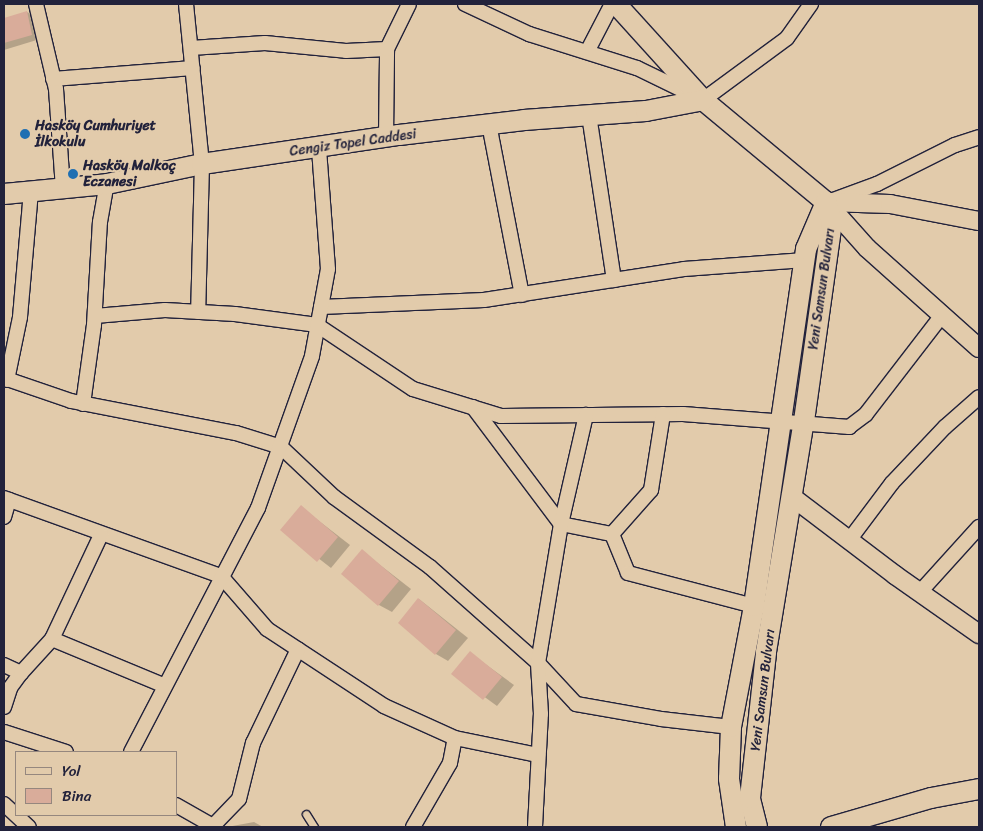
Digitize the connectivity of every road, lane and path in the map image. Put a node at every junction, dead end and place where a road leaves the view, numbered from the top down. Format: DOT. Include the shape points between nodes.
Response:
graph roads {
  1 [pos="36,4"];
  2 [pos="186,4"];
  3 [pos="408,4"];
  4 [pos="465,4"];
  5 [pos="612,4"];
  6 [pos="616,4"];
  7 [pos="633,4"];
  8 [pos="811,4"];
  9 [pos="191,48"];
  10 [pos="387,49"];
  11 [pos="587,52"];
  12 [pos="193,68"];
  13 [pos="54,79"];
  14 [pos="703,100"];
  15 [pos="588,115"];
  16 [pos="489,124"];
  17 [pos="386,137"];
  18 [pos="979,137"];
  19 [pos="319,148"];
  20 [pos="202,164"];
  21 [pos="107,184"];
  22 [pos="62,188"];
  23 [pos="31,191"];
  24 [pos="4,194"];
  25 [pos="826,202"];
  26 [pos="979,221"];
  27 [pos="805,260"];
  28 [pos="614,280"];
  29 [pos="522,294"];
  30 [pos="320,307"];
  31 [pos="198,312"];
  32 [pos="943,314"];
  33 [pos="95,316"];
  34 [pos="317,326"];
  35 [pos="979,348"];
  36 [pos="5,379"];
  37 [pos="979,397"];
  38 [pos="83,404"];
  39 [pos="472,407"];
  40 [pos="663,414"];
  41 [pos="586,415"];
  42 [pos="783,421"];
  43 [pos="804,421"];
  44 [pos="281,447"];
  45 [pos="791,496"];
  46 [pos="7,499"];
  47 [pos="4,517"];
  48 [pos="561,524"];
  49 [pos="979,527"];
  50 [pos="612,534"];
  51 [pos="101,536"];
  52 [pos="850,540"];
  53 [pos="221,576"];
  54 [pos="920,592"];
  55 [pos="754,606"];
  56 [pos="979,634"];
  57 [pos="52,639"];
  58 [pos="298,649"];
  59 [pos="538,663"];
  60 [pos="4,665"];
  61 [pos="21,673"];
  62 [pos="163,685"];
  63 [pos="4,707"];
  64 [pos="731,726"];
  65 [pos="4,732"];
  66 [pos="455,738"];
  67 [pos="63,751"];
  68 [pos="131,751"];
  69 [pos="538,755"];
  70 [pos="979,789"];
  71 [pos="4,804"];
  72 [pos="178,806"];
  73 [pos="15,814"];
  74 [pos="306,814"];
  75 [pos="17,816"];
  76 [pos="29,827"];
  77 [pos="212,827"];
  78 [pos="314,827"];
  79 [pos="413,827"];
  80 [pos="534,827"];
  81 [pos="736,827"];
  82 [pos="757,827"];
  83 [pos="831,827"];
  1 -- 13 [label="street"];
  2 -- 9 [label="street"];
  3 -- 10 [label="street"];
  4 -- 11 [label="street" via="528,34"];
  5 -- 11 [label="street"];
  6 -- 14 [label="main road"];
  7 -- 14 [label="main road"];
  8 -- 14 [label="street" via="787,38"];
  9 -- 10 [label="street" via="265,43 346,51"];
  9 -- 12 [label="street"];
  10 -- 17 [label="street"];
  11 -- 14 [label="street" via="637,68"];
  12 -- 13 [label="street"];
  12 -- 20 [label="street"];
  13 -- 22 [label="street"];
  14 -- 15 [label="main road, Cengiz Topel Caddesi" via="646,111"];
  14 -- 25 [label="main road"];
  15 -- 16 [label="main road, Cengiz Topel Caddesi"];
  15 -- 28 [label="street"];
  16 -- 17 [label="main road, Cengiz Topel Caddesi"];
  16 -- 29 [label="street"];
  17 -- 19 [label="main road, Cengiz Topel Caddesi"];
  18 -- 25 [label="street" via="955,145 877,184"];
  19 -- 20 [label="main road, Cengiz Topel Caddesi"];
  19 -- 30 [label="street" via="328,269"];
  20 -- 21 [label="main road, Cengiz Topel Caddesi"];
  20 -- 31 [label="street"];
  21 -- 22 [label="main road, Cengiz Topel Caddesi"];
  21 -- 33 [label="street" via="100,222"];
  22 -- 23 [label="main road, Cengiz Topel Caddesi"];
  23 -- 24 [label="main road, Cengiz Topel Caddesi"];
  23 -- 36 [label="street" via="20,317"];
  25 -- 26 [label="street" via="890,204"];
  25 -- 27 [label="main road, Yeni Samsun Bulvarı" via="806,249"];
  25 -- 32 [label="street" via="867,248"];
  25 -- 43 [label="main road, Yeni Samsun Bulvarı" via="832,223"];
  27 -- 28 [label="street" via="684,269"];
  27 -- 42 [label="main road, Yeni Samsun Bulvarı"];
  28 -- 29 [label="street"];
  29 -- 30 [label="street" via="484,300"];
  30 -- 34 [label="street"];
  31 -- 33 [label="street" via="165,310"];
  31 -- 34 [label="street"];
  32 -- 35 [label="street"];
  32 -- 43 [label="street" via="866,414 850,427"];
  33 -- 38 [label="street"];
  34 -- 39 [label="street" via="412,389"];
  34 -- 44 [label="street" via="312,356"];
  36 -- 38 [label="street"];
  37 -- 52 [label="street" via="945,427 892,483"];
  38 -- 44 [label="street" via="236,433"];
  39 -- 41 [label="street" via="501,416"];
  39 -- 48 [label="street"];
  40 -- 41 [label="street"];
  40 -- 42 [label="street"];
  40 -- 50 [label="street" via="651,490"];
  41 -- 48 [label="street"];
  42 -- 43 [label="street"];
  42 -- 55 [label="main road, Yeni Samsun Bulvarı"];
  43 -- 45 [label="main road, Yeni Samsun Bulvarı"];
  44 -- 53 [label="street" via="258,508"];
  44 -- 59 [label="street" via="334,497 430,567"];
  45 -- 52 [label="street"];
  45 -- 82 [label="main road, Yeni Samsun Bulvarı" via="766,652 750,798"];
  46 -- 47 [label="street"];
  46 -- 51 [label="street"];
  48 -- 50 [label="street"];
  48 -- 59 [label="street"];
  49 -- 54 [label="street"];
  50 -- 55 [label="street" via="628,573"];
  51 -- 53 [label="street"];
  51 -- 57 [label="street"];
  52 -- 54 [label="street"];
  53 -- 58 [label="street" via="267,629"];
  53 -- 62 [label="street" via="202,621"];
  54 -- 56 [label="street"];
  55 -- 64 [label="main road, Yeni Samsun Bulvarı"];
  57 -- 61 [label="street"];
  57 -- 62 [label="street"];
  58 -- 66 [label="street" via="384,706"];
  58 -- 77 [label="street" via="254,743 239,799"];
  59 -- 64 [label="street" via="576,704 661,719"];
  59 -- 69 [label="street"];
  60 -- 61 [label="street"];
  61 -- 63 [label="street" via="10,688"];
  62 -- 68 [label="street"];
  64 -- 81 [label="main road, Yeni Samsun Bulvarı" via="729,778"];
  65 -- 67 [label="street"];
  66 -- 69 [label="street"];
  66 -- 79 [label="street" via="450,763"];
  69 -- 80 [label="street"];
  70 -- 83 [label="main road" via="930,798"];
  71 -- 73 [label="street"];
  72 -- 77 [label="street"];
  74 -- 78 [label="lane"];
  75 -- 76 [label="street"];
}
